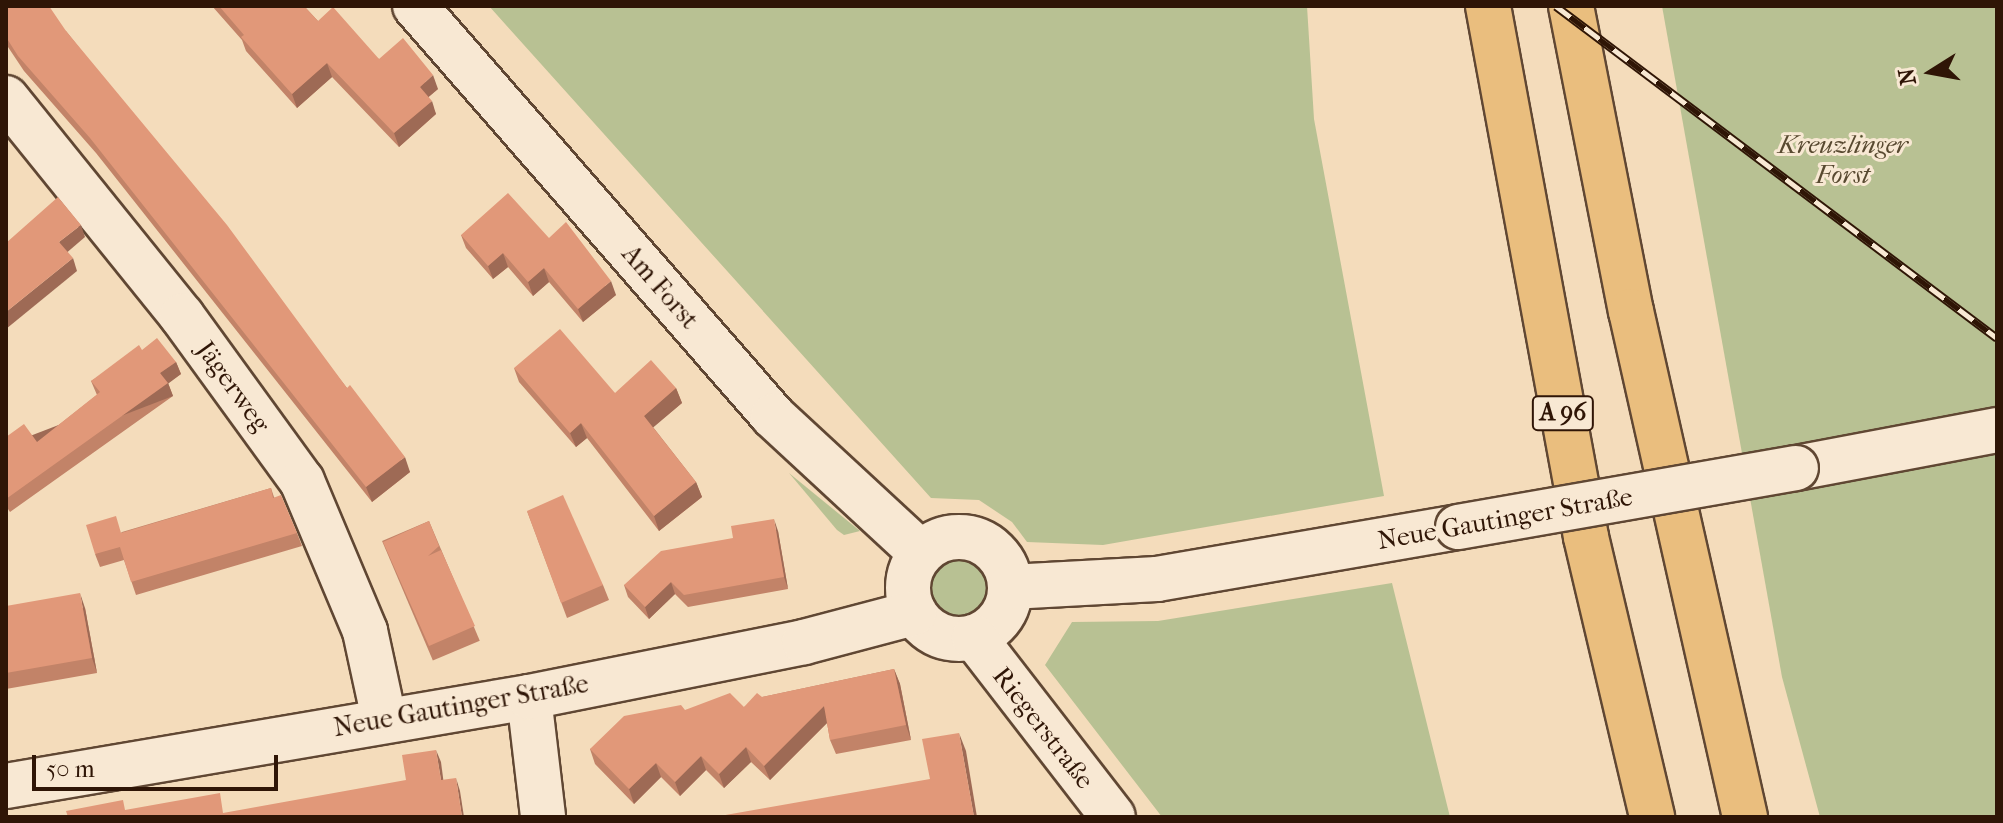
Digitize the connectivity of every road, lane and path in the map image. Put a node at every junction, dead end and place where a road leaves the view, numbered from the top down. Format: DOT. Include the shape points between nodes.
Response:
graph roads {
  1 [pos="415,6"];
  2 [pos="1488,6"];
  3 [pos="1571,6"];
  4 [pos="6,98"];
  5 [pos="1997,430"];
  6 [pos="921,553"];
  7 [pos="1010,587"];
  8 [pos="914,613"];
  9 [pos="974,637"];
  10 [pos="529,697"];
  11 [pos="384,719"];
  12 [pos="6,786"];
  13 [pos="543,817"];
  14 [pos="1113,817"];
  15 [pos="1652,817"];
  16 [pos="1745,817"];
  1 -- 6 [label="street, Am Forst" via="773,416"];
  2 -- 15 [label="highway, A 96" via="1586,537"];
  3 -- 16 [label="highway" via="1631,311"];
  4 -- 11 [label="street, Jägerweg" via="182,316 302,481 365,631"];
  5 -- 7 [label="street, Neue Gautinger Straße, bridge" via="1157,579"];
  6 -- 7 [label="street" via="934,542 968,537 998,555"];
  6 -- 8 [label="street" via="908,582"];
  7 -- 9 [label="street" via="1000,618"];
  8 -- 9 [label="street" via="939,636"];
  8 -- 10 [label="street, Neue Gautinger Straße" via="814,640"];
  9 -- 14 [label="street, Riegerstraße"];
  10 -- 11 [label="street, Neue Gautinger Straße"];
  10 -- 13 [label="street"];
  11 -- 12 [label="street, Neue Gautinger Straße"];
}
